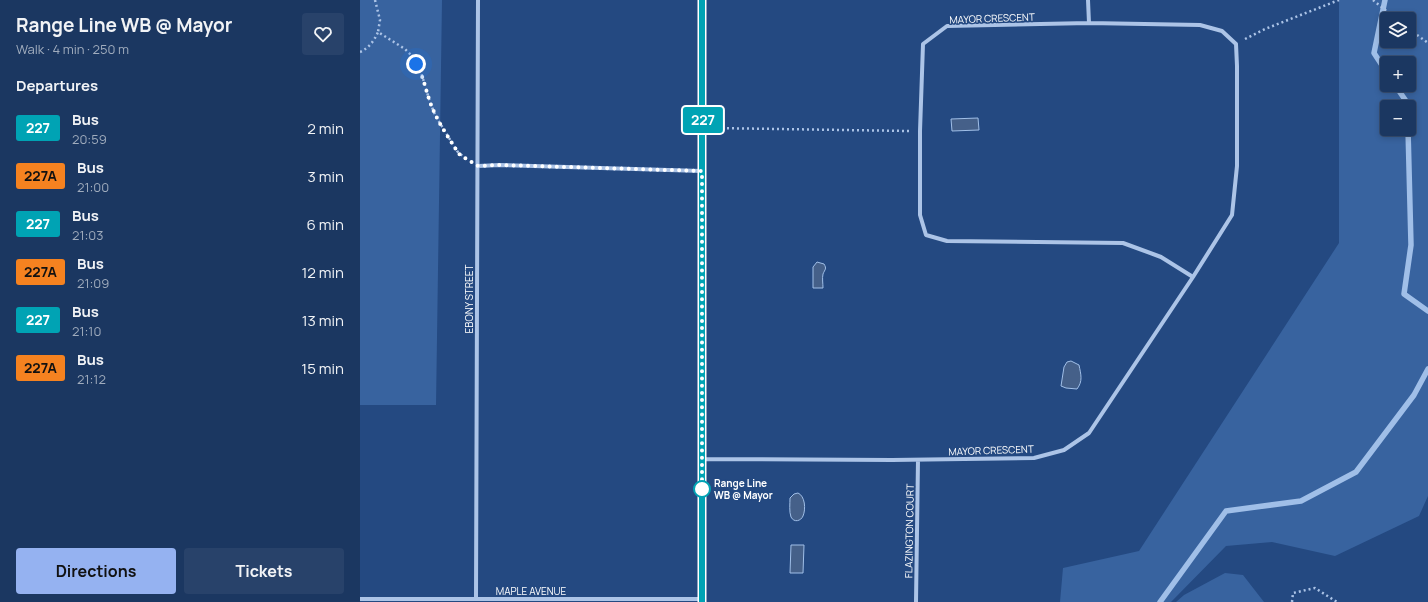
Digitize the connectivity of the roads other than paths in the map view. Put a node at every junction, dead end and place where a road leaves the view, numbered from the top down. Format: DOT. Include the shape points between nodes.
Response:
graph roads {
  1 [pos="478,0"];
  2 [pos="702,0"];
  3 [pos="1088,0"];
  4 [pos="1089,23"];
  5 [pos="478,166"];
  6 [pos="702,171"];
  7 [pos="1193,278"];
  8 [pos="702,459"];
  9 [pos="918,460"];
  10 [pos="360,599"];
  11 [pos="476,599"];
  12 [pos="702,600"];
  13 [pos="916,602"];
  1 -- 5 [label="street, EBONY STREET"];
  2 -- 6 [label="street"];
  3 -- 4 [label="street"];
  4 -- 7 [label="street, MAYOR CRESCENT" via="1200,25 1222,31 1236,44 1237,166 1232,215"];
  4 -- 7 [label="street, MAYOR CRESCENT" via="947,26 924,44 920,215 926,235 947,241 1123,243 1161,257"];
  5 -- 6 [label="street"];
  5 -- 11 [label="street, EBONY STREET"];
  6 -- 8 [label="street"];
  7 -- 9 [label="street, MAYOR CRESCENT" via="1089,433 1064,450 1034,458"];
  8 -- 9 [label="street, MAYOR CRESCENT"];
  8 -- 12 [label="street"];
  9 -- 13 [label="street, FLAZINGTON COURT"];
  10 -- 11 [label="street, MAPLE AVENUE"];
  11 -- 12 [label="street, MAPLE AVENUE"];
}
